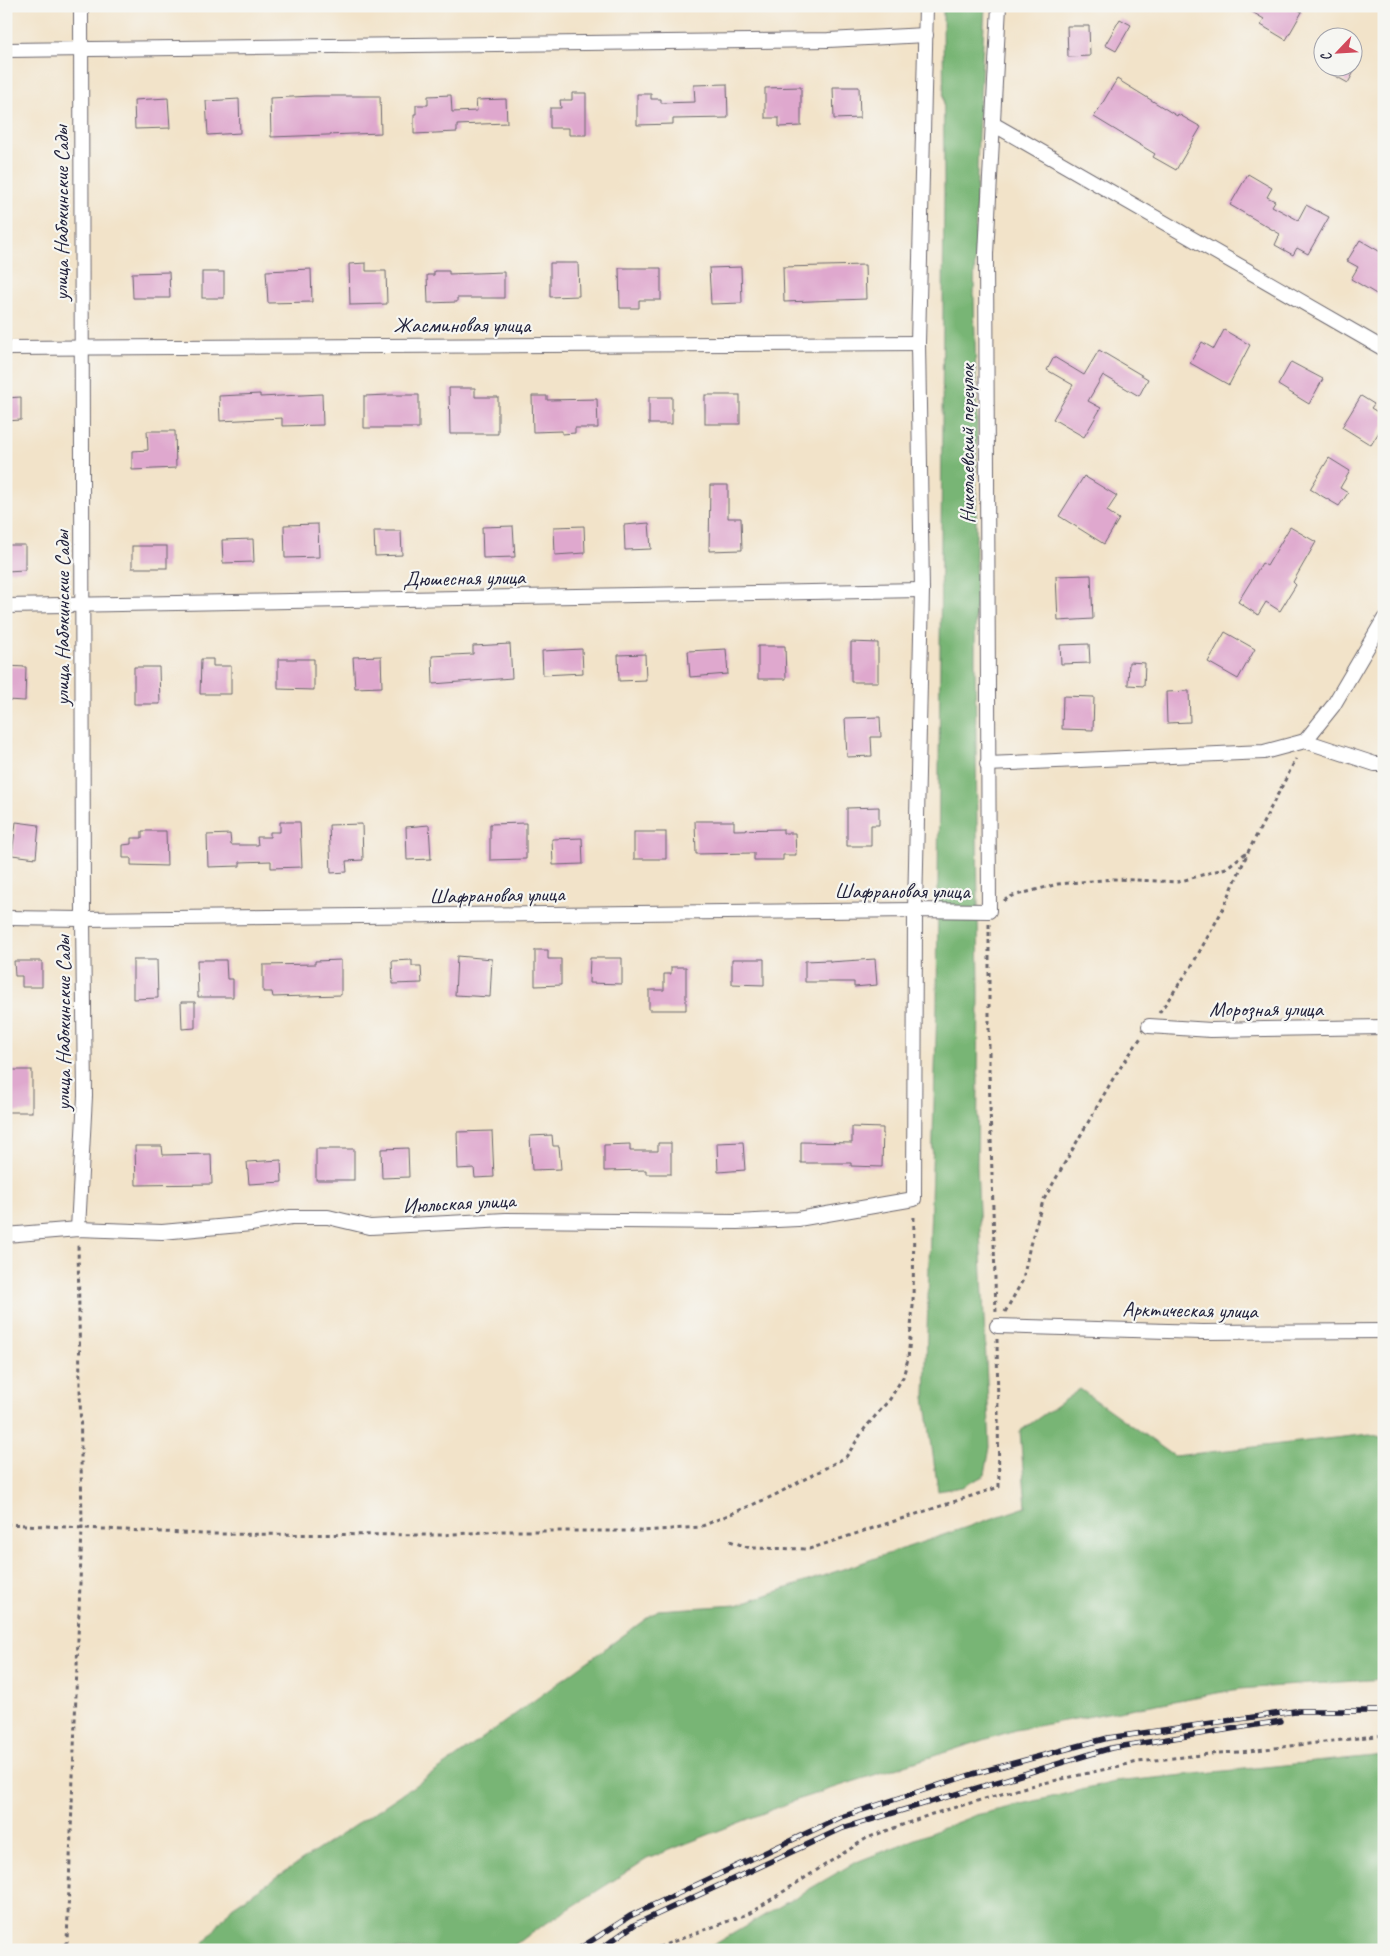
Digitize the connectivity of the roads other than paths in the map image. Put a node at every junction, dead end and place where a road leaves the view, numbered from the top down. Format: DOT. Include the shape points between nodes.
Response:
graph roads {
  1 [pos="81,6"];
  2 [pos="926,6"];
  3 [pos="999,6"];
  4 [pos="926,35"];
  5 [pos="6,50"];
  6 [pos="81,50"];
  7 [pos="993,124"];
  8 [pos="918,343"];
  9 [pos="6,348"];
  10 [pos="81,348"];
  11 [pos="1384,349"];
  12 [pos="922,590"];
  13 [pos="82,605"];
  14 [pos="6,606"];
  15 [pos="1384,619"];
  16 [pos="1306,741"];
  17 [pos="987,764"];
  18 [pos="1384,764"];
  19 [pos="915,910"];
  20 [pos="989,911"];
  21 [pos="6,918"];
  22 [pos="83,919"];
  23 [pos="1149,1026"];
  24 [pos="1384,1027"];
  25 [pos="78,1229"];
  26 [pos="6,1235"];
  27 [pos="997,1326"];
  28 [pos="1384,1331"];
  1 -- 6 [label="street, улица Набокинские Сады"];
  2 -- 4 [label="street"];
  3 -- 7 [label="street, Николаевский переулок"];
  4 -- 6 [label="street" via="828,40"];
  4 -- 8 [label="street"];
  5 -- 6 [label="street"];
  6 -- 10 [label="street, улица Набокинские Сады"];
  7 -- 11 [label="street"];
  7 -- 17 [label="street, Николаевский переулок" via="986,254"];
  8 -- 10 [label="street, Жасминовая улица"];
  8 -- 12 [label="street"];
  9 -- 10 [label="street, Жасминовая улица"];
  10 -- 13 [label="street, улица Набокинские Сады"];
  12 -- 13 [label="street, Дюшесная улица"];
  12 -- 19 [label="street"];
  13 -- 14 [label="street, Дюшесная улица"];
  13 -- 22 [label="street, улица Набокинские Сады"];
  15 -- 16 [label="street" via="1333,706"];
  16 -- 17 [label="street" via="1264,752"];
  16 -- 18 [label="street" via="1375,764"];
  17 -- 20 [label="street, Николаевский переулок"];
  19 -- 20 [label="street, Шафрановая улица"];
  19 -- 22 [label="street, Шафрановая улица"];
  19 -- 25 [label="street, Июльская улица" via="914,1199 798,1219 737,1222 506,1220 370,1227 328,1217 291,1217 162,1232"];
  21 -- 22 [label="street, Шафрановая улица"];
  22 -- 25 [label="street, улица Набокинские Сады" via="86,1096"];
  23 -- 24 [label="street, Морозная улица" via="1211,1030"];
  25 -- 26 [label="street, Июльская улица"];
  27 -- 28 [label="street, Арктическая улица" via="1202,1332"];
}
